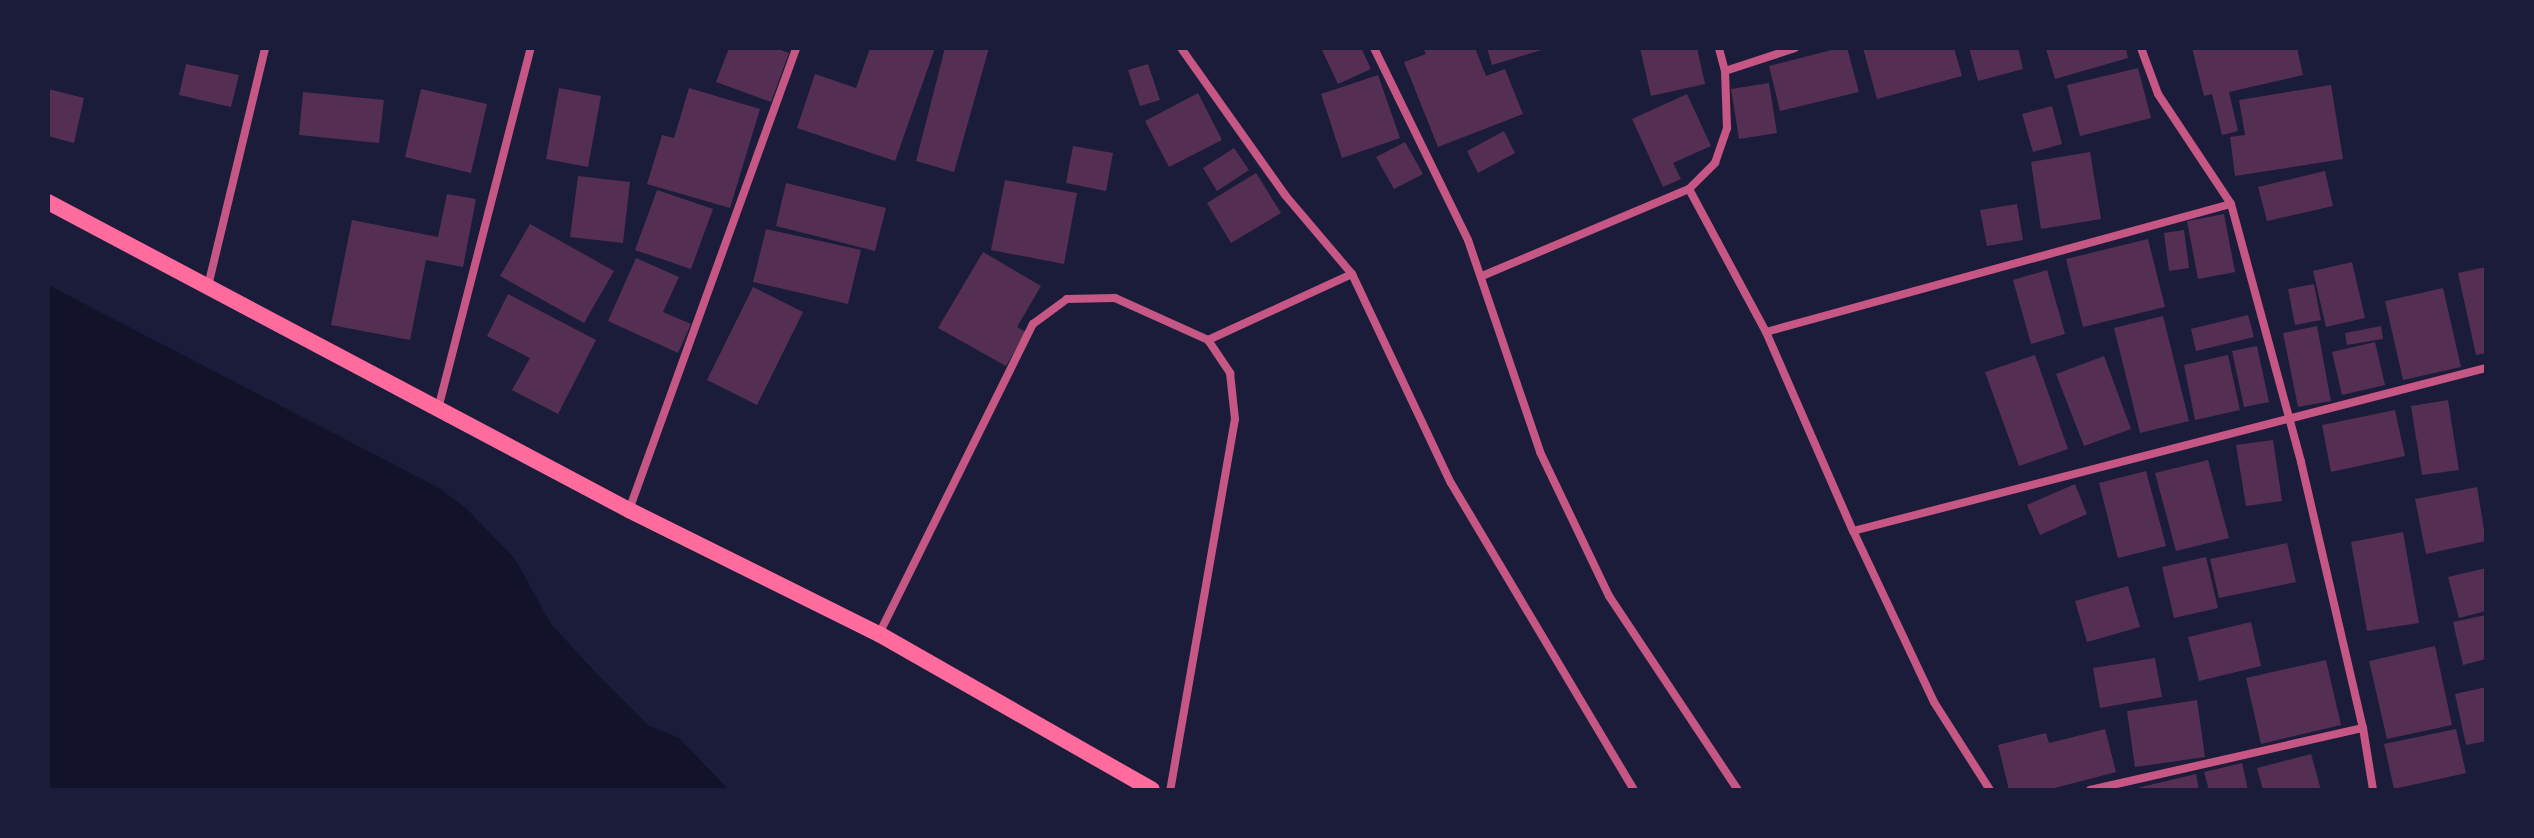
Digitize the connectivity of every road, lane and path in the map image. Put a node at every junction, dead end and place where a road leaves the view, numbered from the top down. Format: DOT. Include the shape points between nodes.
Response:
graph roads {
  1 [pos="265,48"];
  2 [pos="531,48"];
  3 [pos="796,48"];
  4 [pos="1181,48"];
  5 [pos="1374,48"];
  6 [pos="1719,48"];
  7 [pos="1795,48"];
  8 [pos="2141,48"];
  9 [pos="1725,71"];
  10 [pos="1689,189"];
  11 [pos="48,202"];
  12 [pos="2231,204"];
  13 [pos="1352,274"];
  14 [pos="1482,276"];
  15 [pos="208,287"];
  16 [pos="1766,332"];
  17 [pos="1208,340"];
  18 [pos="2486,368"];
  19 [pos="438,409"];
  20 [pos="2288,419"];
  21 [pos="629,510"];
  22 [pos="1853,531"];
  23 [pos="879,634"];
  24 [pos="2363,728"];
  25 [pos="1152,790"];
  26 [pos="1170,790"];
  27 [pos="1634,790"];
  28 [pos="1738,790"];
  29 [pos="1990,790"];
  30 [pos="2090,790"];
  31 [pos="2373,790"];
  1 -- 15 [label="street"];
  2 -- 19 [label="street"];
  3 -- 21 [label="street"];
  4 -- 13 [label="street" via="1285,195"];
  5 -- 14 [label="street"];
  6 -- 9 [label="street"];
  7 -- 9 [label="street"];
  8 -- 12 [label="street" via="2158,94"];
  9 -- 10 [label="street" via="1727,128 1715,163"];
  10 -- 14 [label="street"];
  10 -- 16 [label="street"];
  11 -- 15 [label="main road"];
  12 -- 16 [label="street"];
  12 -- 20 [label="street"];
  13 -- 17 [label="street"];
  13 -- 27 [label="street" via="1451,483"];
  14 -- 28 [label="street" via="1540,452 1609,596"];
  15 -- 19 [label="main road"];
  16 -- 22 [label="street"];
  17 -- 23 [label="street" via="1115,298 1067,299 1033,324"];
  17 -- 26 [label="street" via="1230,373 1235,419"];
  18 -- 20 [label="street"];
  19 -- 21 [label="main road"];
  20 -- 22 [label="street"];
  20 -- 24 [label="street"];
  21 -- 23 [label="main road"];
  22 -- 29 [label="street" via="1934,702"];
  23 -- 25 [label="main road"];
  24 -- 30 [label="street"];
  24 -- 31 [label="street"];
}
